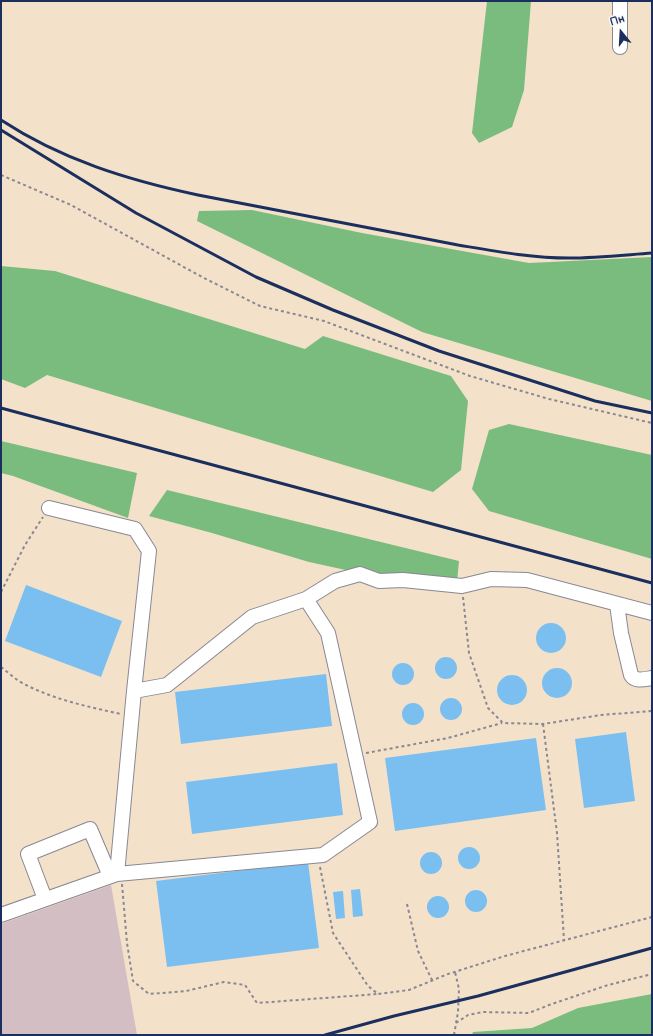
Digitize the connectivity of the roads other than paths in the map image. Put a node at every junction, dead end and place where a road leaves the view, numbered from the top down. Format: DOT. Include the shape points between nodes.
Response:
graph roads {
  1 [pos="620,1"];
  2 [pos="620,47"];
  3 [pos="49,508"];
  4 [pos="306,599"];
  5 [pos="617,604"];
  6 [pos="652,613"];
  7 [pos="652,678"];
  8 [pos="134,691"];
  9 [pos="116,875"];
  10 [pos="45,899"];
  11 [pos="1,915"];
  1 -- 2 [label="lane"];
  3 -- 8 [label="lane" via="135,529 149,551"];
  4 -- 5 [label="lane" via="335,581 360,574 379,581 402,580 462,586 491,579 527,580"];
  4 -- 8 [label="lane" via="252,617 167,685"];
  4 -- 9 [label="lane" via="328,633 370,822 323,855"];
  5 -- 6 [label="lane"];
  5 -- 7 [label="lane" via="632,678"];
  8 -- 9 [label="lane"];
  9 -- 10 [label="lane"];
  9 -- 10 [label="lane" via="90,829 28,854"];
  10 -- 11 [label="lane"];
}
